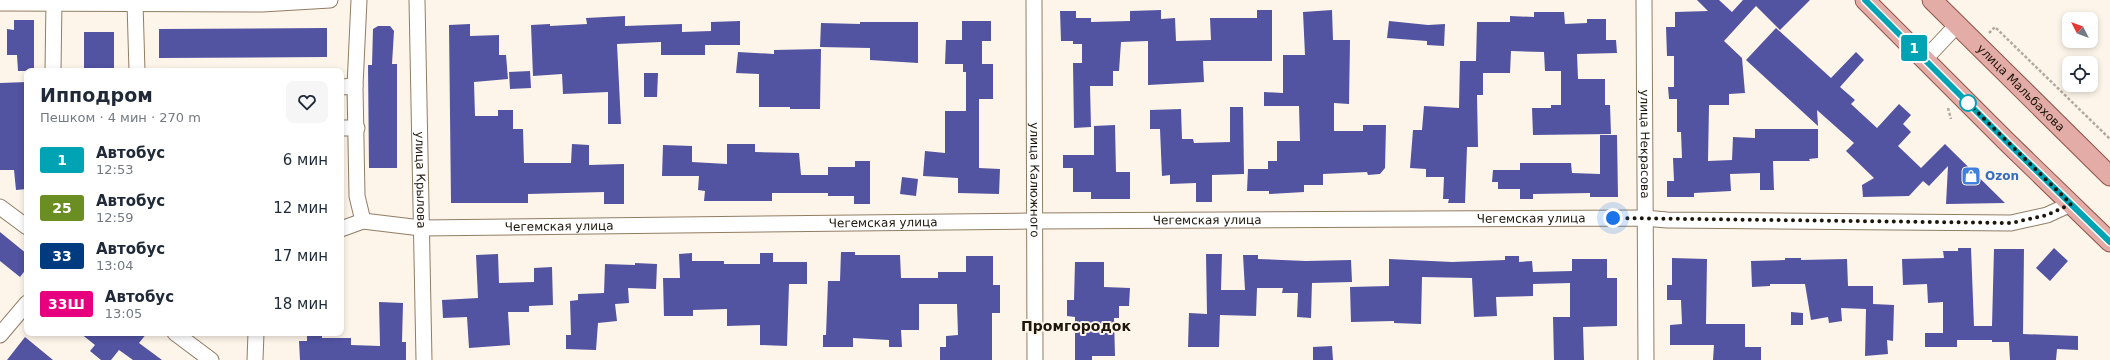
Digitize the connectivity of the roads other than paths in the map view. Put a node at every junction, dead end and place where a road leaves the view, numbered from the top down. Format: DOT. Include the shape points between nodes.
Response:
graph roads {
  1 [pos="330,0"];
  2 [pos="359,0"];
  3 [pos="417,0"];
  4 [pos="1034,0"];
  5 [pos="1644,0"];
  6 [pos="1865,0"];
  7 [pos="1932,0"];
  8 [pos="54,1"];
  9 [pos="0,3"];
  10 [pos="135,3"];
  11 [pos="1957,25"];
  12 [pos="1925,59"];
  13 [pos="52,68"];
  14 [pos="137,68"];
  15 [pos="348,87"];
  16 [pos="344,128"];
  17 [pos="357,128"];
  18 [pos="2110,176"];
  19 [pos="2071,204"];
  20 [pos="0,207"];
  21 [pos="1644,218"];
  22 [pos="363,221"];
  23 [pos="1033,221"];
  24 [pos="24,225"];
  25 [pos="344,228"];
  26 [pos="422,228"];
  27 [pos="2110,242"];
  28 [pos="24,307"];
  29 [pos="0,335"];
  30 [pos="179,336"];
  31 [pos="256,336"];
  32 [pos="211,360"];
  33 [pos="255,360"];
  34 [pos="424,360"];
  35 [pos="1035,360"];
  36 [pos="1646,360"];
  1 -- 10 [label="street" via="262,4"];
  2 -- 15 [label="street"];
  3 -- 26 [label="street, улица Крылова"];
  4 -- 23 [label="street, улица Калюжного"];
  5 -- 21 [label="street, улица Некрасова"];
  6 -- 12 [label="main road"];
  7 -- 11 [label="main road, улица Мальбахова"];
  8 -- 9 [label="street"];
  8 -- 10 [label="street"];
  8 -- 13 [label="street"];
  10 -- 14 [label="street"];
  11 -- 12 [label="street"];
  11 -- 18 [label="main road, улица Мальбахова"];
  12 -- 19 [label="main road"];
  15 -- 17 [label="street"];
  16 -- 17 [label="street"];
  17 -- 22 [label="street" via="357,196"];
  19 -- 21 [label="street, Чегемская улица" via="2047,215 2011,223"];
  19 -- 27 [label="main road"];
  20 -- 24 [label="street"];
  21 -- 23 [label="street, Чегемская улица"];
  21 -- 36 [label="street, улица Некрасова"];
  22 -- 25 [label="street, Чегемская улица"];
  22 -- 26 [label="street, Чегемская улица"];
  23 -- 26 [label="street, Чегемская улица"];
  23 -- 35 [label="street, улица Калюжного"];
  26 -- 34 [label="street, улица Крылова"];
  28 -- 29 [label="street"];
  30 -- 32 [label="street"];
  31 -- 33 [label="street"];
}
